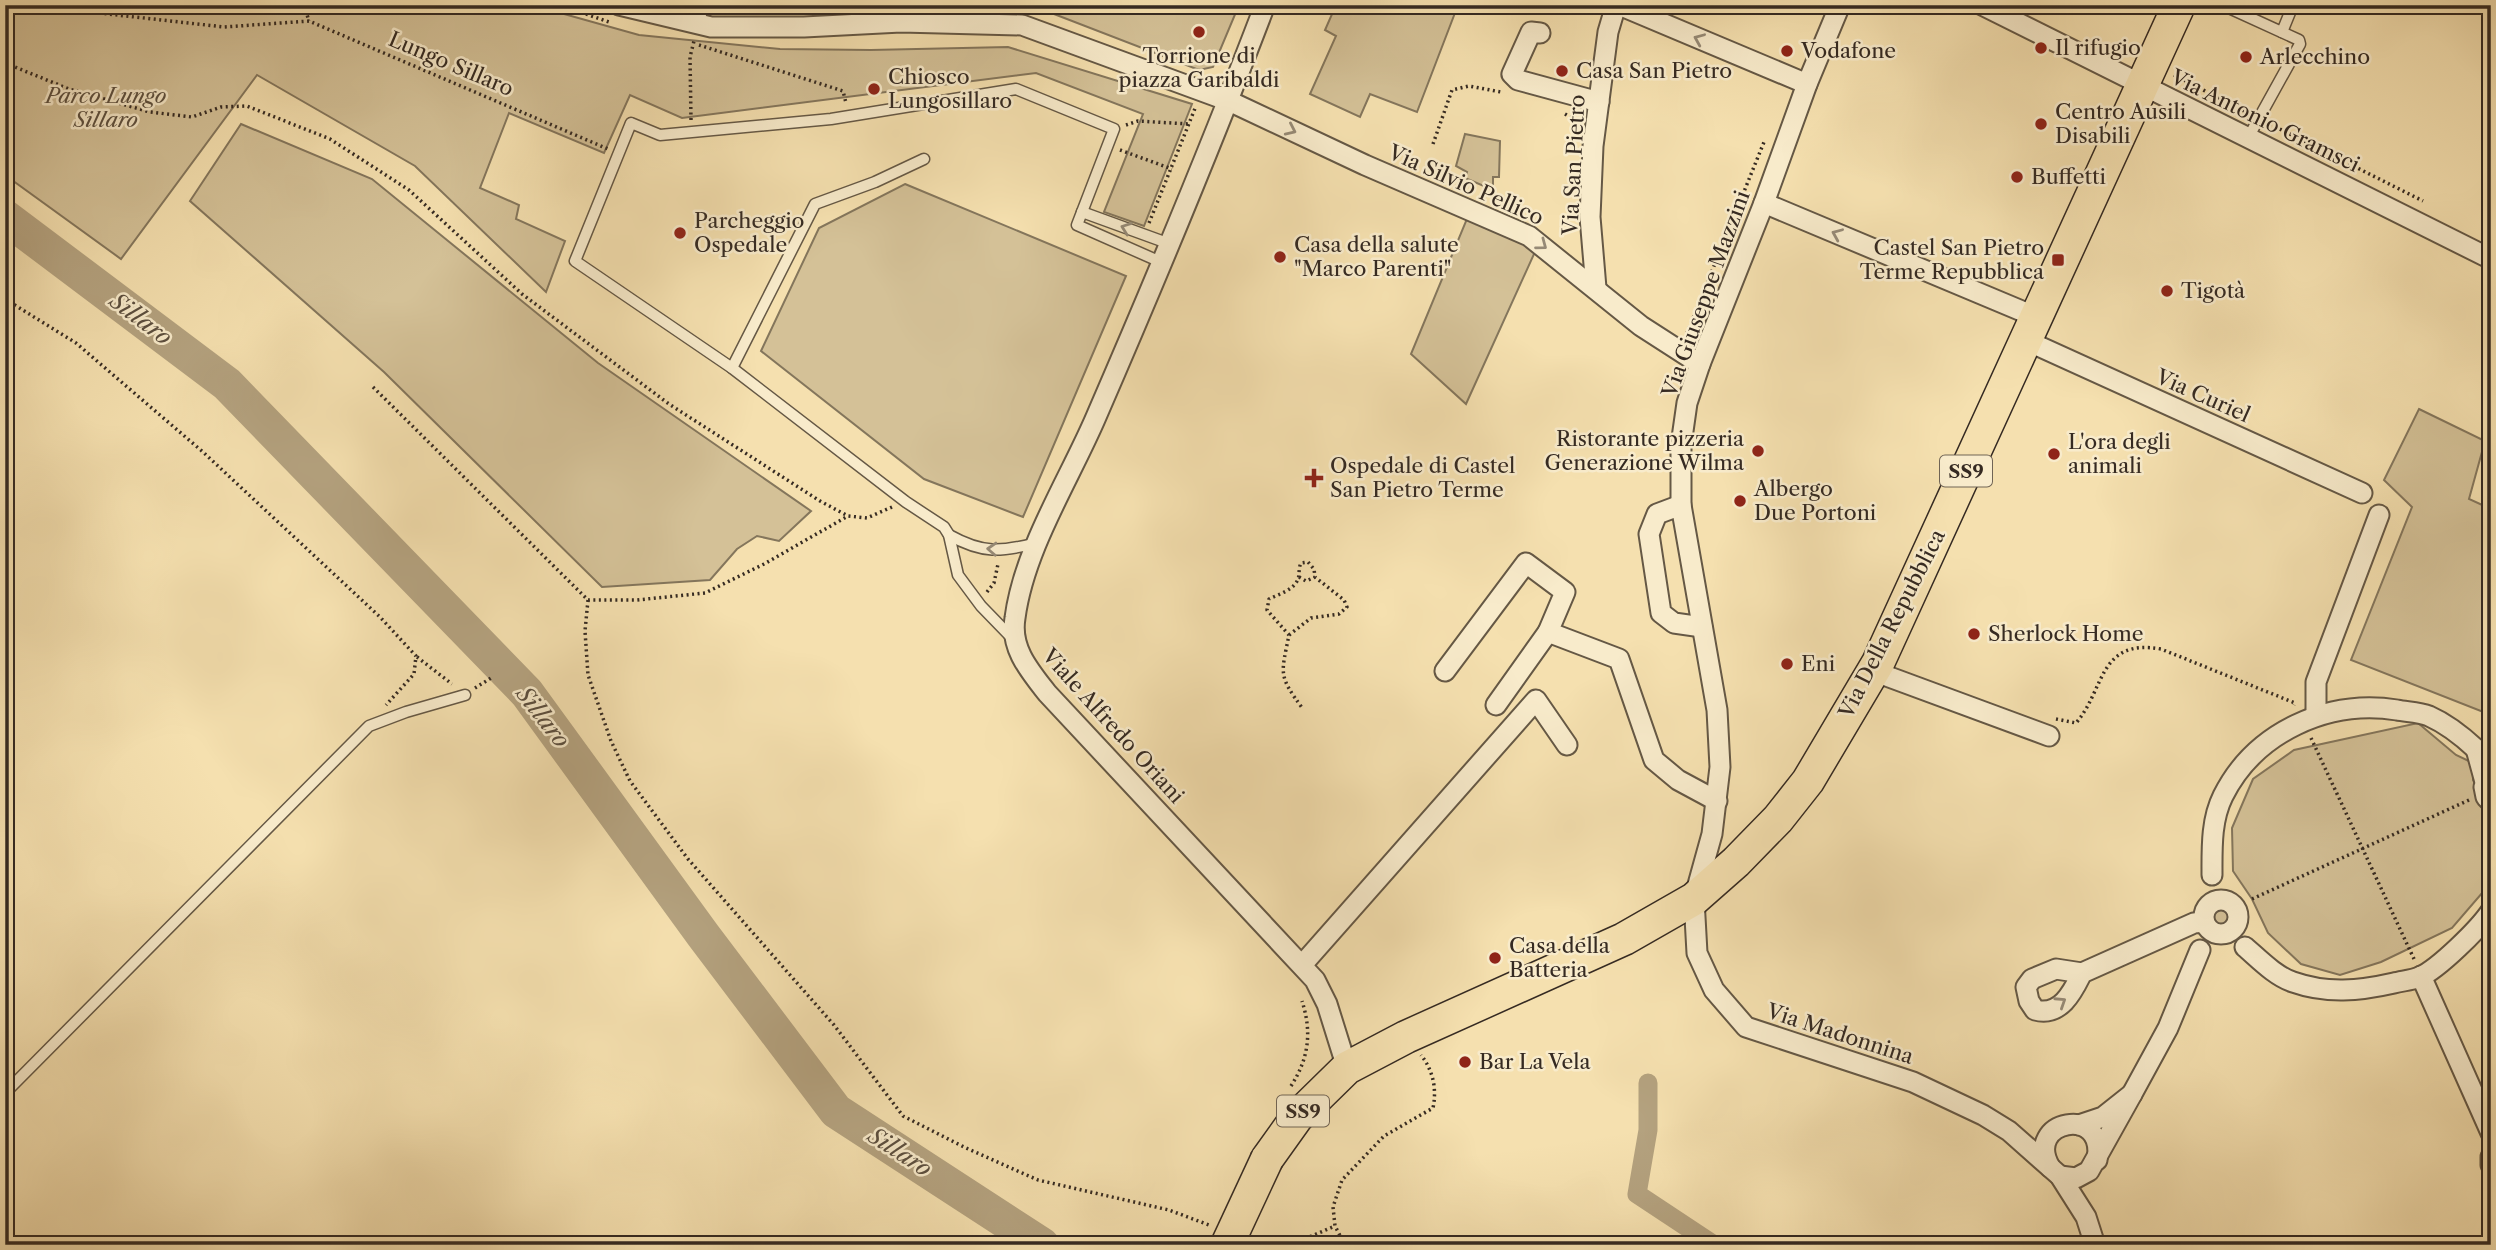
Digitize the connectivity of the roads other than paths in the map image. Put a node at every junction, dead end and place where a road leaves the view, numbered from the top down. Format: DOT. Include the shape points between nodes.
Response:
graph roads {
  1 [pos="1265,5"];
  2 [pos="1618,5"];
  3 [pos="1840,5"];
  4 [pos="1982,5"];
  5 [pos="2179,5"];
  6 [pos="2230,5"];
  7 [pos="2293,5"];
  8 [pos="904,14"];
  9 [pos="617,15"];
  10 [pos="695,22"];
  11 [pos="2282,32"];
  12 [pos="1540,33"];
  13 [pos="1807,84"];
  14 [pos="2142,85"];
  15 [pos="1229,102"];
  16 [pos="1599,102"];
  17 [pos="2248,138"];
  18 [pos="925,159"];
  19 [pos="1764,203"];
  20 [pos="1082,212"];
  21 [pos="1171,244"];
  22 [pos="2491,259"];
  23 [pos="1163,263"];
  24 [pos="1596,288"];
  25 [pos="2030,329"];
  26 [pos="1700,364"];
  27 [pos="732,368"];
  28 [pos="2362,494"];
  29 [pos="1681,505"];
  30 [pos="2379,515"];
  31 [pos="949,535"];
  32 [pos="1037,542"];
  33 [pos="1702,627"];
  34 [pos="1548,632"];
  35 [pos="1016,642"];
  36 [pos="1445,671"];
  37 [pos="1873,671"];
  38 [pos="465,695"];
  39 [pos="1496,705"];
  40 [pos="2316,716"];
  41 [pos="2049,736"];
  42 [pos="1567,745"];
  43 [pos="2486,784"];
  44 [pos="1717,801"];
  45 [pos="1694,899"];
  46 [pos="2491,911"];
  47 [pos="2216,921"];
  48 [pos="1302,965"];
  49 [pos="2082,973"];
  50 [pos="2421,976"];
  51 [pos="1347,1068"];
  52 [pos="5,1093"];
  53 [pos="2133,1094"];
  54 [pos="2079,1125"];
  55 [pos="2053,1130"];
  56 [pos="2009,1131"];
  57 [pos="2491,1133"];
  58 [pos="2491,1157"];
  59 [pos="2491,1165"];
  60 [pos="2093,1166"];
  61 [pos="2055,1172"];
  62 [pos="2086,1217"];
  63 [pos="1232,1238"];
  64 [pos="2095,1245"];
  1 -- 15 [label="street, Viale Alfredo Oriani"];
  13 -- 2 [label="street, one-way"];
  2 -- 16 [label="street, Via San Pietro" via="1608,32"];
  3 -- 13 [label="street, Via Giuseppe Mazzini"];
  4 -- 14 [label="street, Via Antonio Gramsci"];
  5 -- 14 [label="main road, Via Della Repubblica / SS9"];
  6 -- 11 [label="lane"];
  7 -- 11 [label="lane"];
  8 -- 10 [label="street, Via Silvio Pellico" via="804,27 711,27"];
  8 -- 15 [label="street, Via Silvio Pellico" via="1022,25"];
  9 -- 10 [label="street, Via Silvio Pellico"];
  11 -- 17 [label="lane" via="2301,44"];
  12 -- 16 [label="street" via="1531,32 1512,74 1518,80"];
  13 -- 19 [label="street, Via Giuseppe Mazzini"];
  14 -- 17 [label="street, Via Antonio Gramsci"];
  14 -- 25 [label="main road, Via Della Repubblica / SS9"];
  15 -- 21 [label="street, Viale Alfredo Oriani"];
  15 -- 24 [label="street, Via Silvio Pellico, one-way" via="1530,236"];
  16 -- 24 [label="street, Via San Pietro" via="1590,217"];
  17 -- 22 [label="street, Via Antonio Gramsci"];
  18 -- 27 [label="lane" via="815,204"];
  25 -- 19 [label="street, Via Curiel, one-way"];
  19 -- 26 [label="street, Via Giuseppe Mazzini"];
  21 -- 20 [label="lane, one-way"];
  20 -- 23 [label="lane" via="1077,225"];
  20 -- 27 [label="lane" via="1114,129 1016,89 849,116 660,135 631,123 575,261"];
  21 -- 23 [label="street, Viale Alfredo Oriani"];
  23 -- 32 [label="street, Viale Alfredo Oriani"];
  24 -- 26 [label="street, Via Silvio Pellico" via="1641,326"];
  25 -- 28 [label="street, Via Curiel"];
  25 -- 37 [label="main road, Via Della Repubblica / SS9"];
  26 -- 29 [label="street, Via Giuseppe Mazzini" via="1681,445"];
  27 -- 31 [label="lane"];
  29 -- 33 [label="street, Via Giuseppe Mazzini"];
  29 -- 33 [label="street" via="1657,514 1649,534 1661,613 1674,623"];
  30 -- 40 [label="street" via="2316,682"];
  32 -- 31 [label="lane, one-way" via="992,551"];
  31 -- 35 [label="lane" via="958,575"];
  32 -- 35 [label="street, Viale Alfredo Oriani" via="1018,598"];
  33 -- 44 [label="street, Via Giuseppe Mazzini" via="1717,710"];
  34 -- 36 [label="street" via="1566,592 1526,564"];
  34 -- 39 [label="street"];
  34 -- 44 [label="street" via="1619,659 1654,760 1678,780"];
  35 -- 48 [label="street, Viale Alfredo Oriani" via="1024,663 1047,693"];
  37 -- 41 [label="street"];
  37 -- 45 [label="main road, Via Della Repubblica / SS9" via="1801,791 1778,820"];
  38 -- 52 [label="lane" via="369,726"];
  40 -- 43 [label="street" via="2384,708 2426,715 2451,727 2476,749"];
  40 -- 47 [label="street" via="2289,727 2254,754 2222,797 2212,841"];
  42 -- 48 [label="street" via="1536,700"];
  44 -- 45 [label="street, Via Giuseppe Mazzini"];
  45 -- 51 [label="main road, Via Della Repubblica / SS9" via="1624,939"];
  45 -- 56 [label="street, Via Madonnina" via="1698,953 1714,990 1746,1027 1913,1082"];
  46 -- 50 [label="street" via="2458,948"];
  47 -- 49 [label="street" via="2194,923"];
  47 -- 50 [label="street" via="2290,982 2345,991"];
  47 -- 53 [label="street"];
  48 -- 51 [label="street, Viale Alfredo Oriani" via="1327,1004"];
  50 -- 57 [label="street"];
  51 -- 63 [label="main road, Via Della Repubblica / SS9, bridge" via="1297,1117 1267,1159"];
  53 -- 54 [label="street" via="2103,1117"];
  53 -- 60 [label="street"];
  54 -- 55 [label="street"];
  54 -- 60 [label="street" via="2098,1143"];
  55 -- 56 [label="street" via="2041,1136"];
  55 -- 61 [label="street" via="2045,1144 2046,1160"];
  56 -- 61 [label="street"];
  58 -- 59 [label="street"];
  60 -- 61 [label="street" via="2076,1178"];
  60 -- 62 [label="street"];
  61 -- 62 [label="street"];
  62 -- 64 [label="street"];
}
